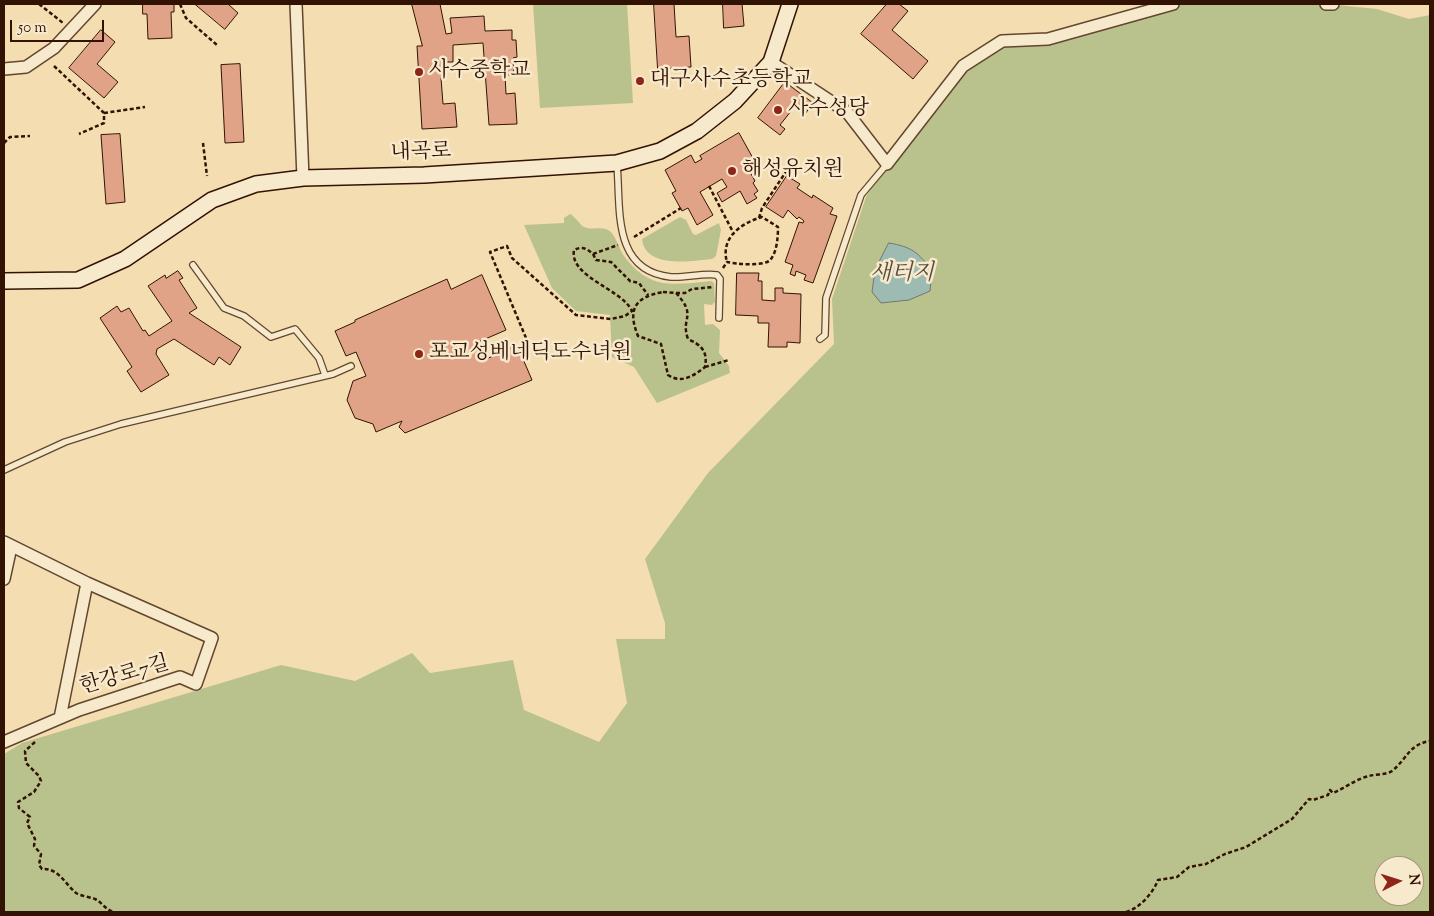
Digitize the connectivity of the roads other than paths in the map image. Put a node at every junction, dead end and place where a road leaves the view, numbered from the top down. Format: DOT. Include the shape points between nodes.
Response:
graph roads {
  1 [pos="95,4"];
  2 [pos="296,4"];
  3 [pos="790,4"];
  4 [pos="1172,4"];
  5 [pos="1326,4"];
  6 [pos="1333,4"];
  7 [pos="771,62"];
  8 [pos="4,69"];
  9 [pos="617,162"];
  10 [pos="887,164"];
  11 [pos="303,178"];
  12 [pos="193,265"];
  13 [pos="4,281"];
  14 [pos="720,318"];
  15 [pos="820,339"];
  16 [pos="351,366"];
  17 [pos="325,375"];
  18 [pos="4,470"];
  19 [pos="8,545"];
  20 [pos="4,579"];
  21 [pos="87,583"];
  22 [pos="60,718"];
  23 [pos="4,742"];
  1 -- 8 [label="street" via="54,48 26,67"];
  2 -- 11 [label="street"];
  3 -- 7 [label="main road, 내곡로"];
  4 -- 10 [label="street" via="1048,39 1002,41 963,66"];
  5 -- 6 [label="street"];
  7 -- 9 [label="main road, 내곡로" via="734,101 697,130 660,151"];
  7 -- 10 [label="street" via="847,112"];
  9 -- 11 [label="main road, 내곡로" via="424,175"];
  9 -- 14 [label="lane" via="625,245 648,269 671,277 717,275 720,279"];
  10 -- 15 [label="lane" via="860,195 826,298 825,335"];
  11 -- 13 [label="main road, 내곡로" via="256,184 212,200 125,259 78,280"];
  12 -- 17 [label="lane" via="224,308 244,316 272,337 295,329 319,358"];
  16 -- 17 [label="lane"];
  17 -- 18 [label="lane" via="121,424 65,442"];
  19 -- 20 [label="street, 한강로7길"];
  19 -- 21 [label="street, 한강로7길"];
  21 -- 22 [label="street, 한강로7길"];
  21 -- 22 [label="street, 한강로7길" via="212,638 196,684 180,678"];
  22 -- 23 [label="street, 한강로7길"];
}
